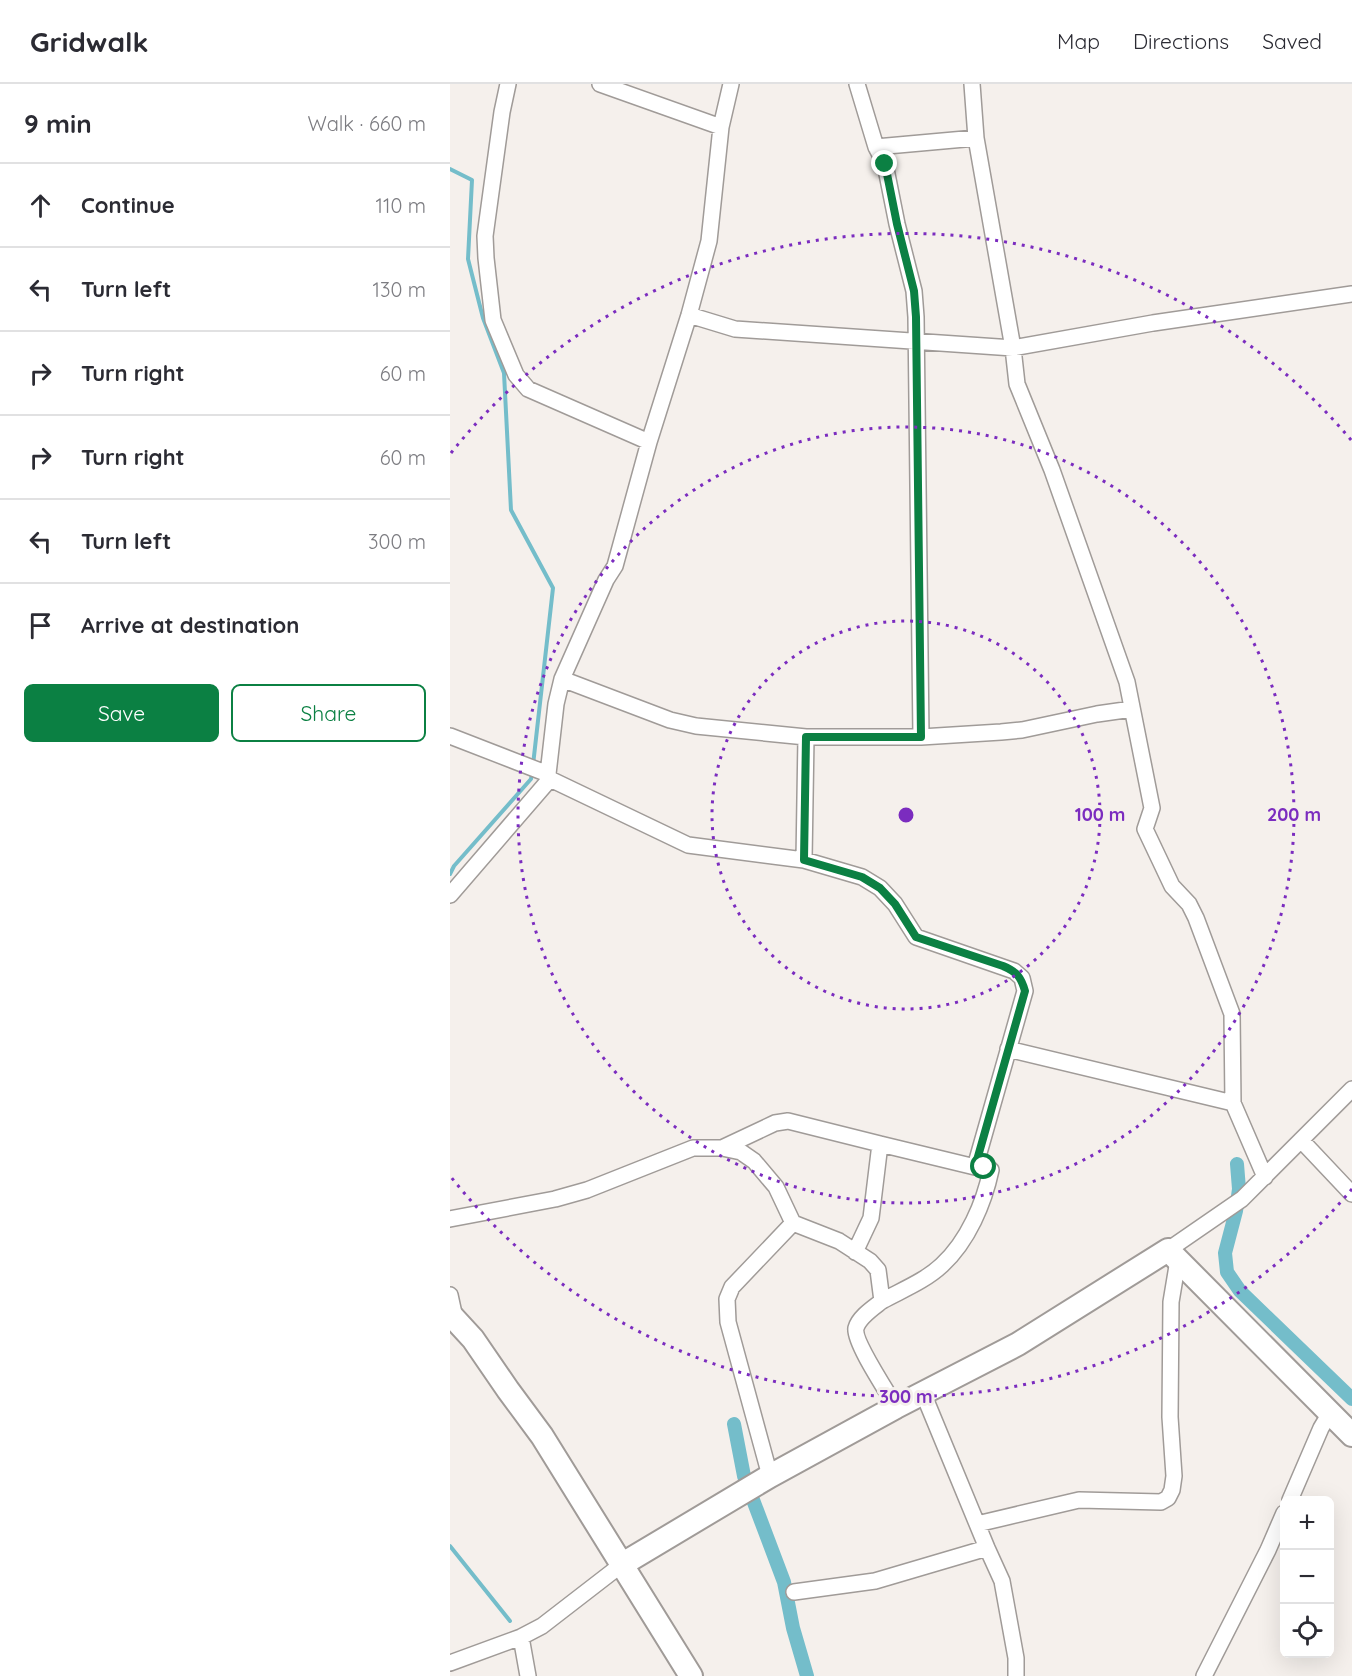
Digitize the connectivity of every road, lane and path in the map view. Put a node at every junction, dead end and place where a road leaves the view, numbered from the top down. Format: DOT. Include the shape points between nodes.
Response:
graph roads {
  1 [pos="508,84"];
  2 [pos="731,84"];
  3 [pos="857,84"];
  4 [pos="972,84"];
  5 [pos="603,86"];
  6 [pos="721,127"];
  7 [pos="976,138"];
  8 [pos="876,147"];
  9 [pos="1352,294"];
  10 [pos="689,315"];
  11 [pos="915,340"];
  12 [pos="1012,348"];
  13 [pos="649,442"];
  14 [pos="562,680"];
  15 [pos="1132,709"];
  16 [pos="450,736"];
  17 [pos="806,737"];
  18 [pos="921,737"];
  19 [pos="549,776"];
  20 [pos="804,860"];
  21 [pos="450,895"];
  22 [pos="1008,1049"];
  23 [pos="1352,1089"];
  24 [pos="1233,1103"];
  25 [pos="1301,1140"];
  26 [pos="880,1144"];
  27 [pos="722,1148"];
  28 [pos="975,1167"];
  29 [pos="1265,1177"];
  30 [pos="1352,1194"];
  31 [pos="450,1219"];
  32 [pos="793,1223"];
  33 [pos="855,1252"];
  34 [pos="1173,1255"];
  35 [pos="450,1295"];
  36 [pos="882,1301"];
  37 [pos="453,1316"];
  38 [pos="923,1393"];
  39 [pos="896,1407"];
  40 [pos="1330,1413"];
  41 [pos="1351,1432"];
  42 [pos="755,1485"];
  43 [pos="1292,1496"];
  44 [pos="1280,1522"];
  45 [pos="977,1524"];
  46 [pos="987,1548"];
  47 [pos="621,1565"];
  48 [pos="794,1592"];
  49 [pos="521,1637"];
  50 [pos="450,1663"];
  51 [pos="528,1676"];
  52 [pos="691,1676"];
  53 [pos="1016,1676"];
  54 [pos="1204,1676"];
  1 -- 13 [label="street" via="485,237 493,320 516,375 528,389"];
  2 -- 6 [label="street"];
  3 -- 8 [label="street"];
  4 -- 7 [label="street"];
  5 -- 6 [label="street"];
  6 -- 10 [label="street" via="709,241"];
  7 -- 8 [label="street"];
  7 -- 12 [label="street"];
  8 -- 11 [label="street" via="885,164 914,291"];
  9 -- 12 [label="street"];
  10 -- 11 [label="street" via="735,329"];
  10 -- 13 [label="street"];
  11 -- 12 [label="street"];
  11 -- 18 [label="street"];
  12 -- 15 [label="street" via="1017,384 1052,470 1127,682"];
  13 -- 14 [label="street" via="615,566"];
  14 -- 17 [label="street" via="670,720"];
  14 -- 19 [label="street" via="555,704"];
  15 -- 18 [label="street" via="1022,730"];
  15 -- 24 [label="street" via="1152,808 1145,829 1172,886 1190,904 1232,1014"];
  16 -- 19 [label="street"];
  17 -- 18 [label="street"];
  17 -- 20 [label="street"];
  19 -- 20 [label="street" via="688,845"];
  19 -- 21 [label="street"];
  20 -- 22 [label="street" via="862,877 880,888 916,937 1003,966 1022,978 1025,991"];
  22 -- 24 [label="street"];
  22 -- 28 [label="street"];
  23 -- 25 [label="street"];
  24 -- 29 [label="street"];
  25 -- 29 [label="street"];
  25 -- 30 [label="street"];
  26 -- 27 [label="street" via="788,1121 775,1123"];
  26 -- 28 [label="street"];
  26 -- 33 [label="street" via="871,1218"];
  27 -- 31 [label="street" via="693,1148 555,1200"];
  27 -- 32 [label="street" via="741,1152 754,1161 776,1187"];
  28 -- 36 [label="street" via="991,1170 986,1195 962,1239 943,1264"];
  29 -- 34 [label="street"];
  32 -- 33 [label="street" via="839,1241"];
  32 -- 42 [label="street" via="732,1287 727,1299"];
  33 -- 36 [label="street" via="878,1270"];
  34 -- 38 [label="street" via="1018,1344"];
  34 -- 40 [label="street"];
  34 -- 45 [label="street" via="1170,1417 1174,1476 1168,1498 1161,1502 1079,1500"];
  35 -- 37 [label="street"];
  36 -- 39 [label="street" via="859,1320 855,1330 859,1344"];
  37 -- 47 [label="street" via="474,1339 542,1436"];
  38 -- 39 [label="street"];
  38 -- 45 [label="street"];
  39 -- 42 [label="street"];
  40 -- 41 [label="street"];
  40 -- 43 [label="street"];
  42 -- 47 [label="street"];
  44 -- 54 [label="street"];
  45 -- 46 [label="street"];
  46 -- 48 [label="street" via="875,1581"];
  46 -- 53 [label="street" via="1002,1581"];
  47 -- 49 [label="street" via="542,1626"];
  47 -- 52 [label="street"];
  49 -- 50 [label="street"];
  49 -- 51 [label="street"];
}
